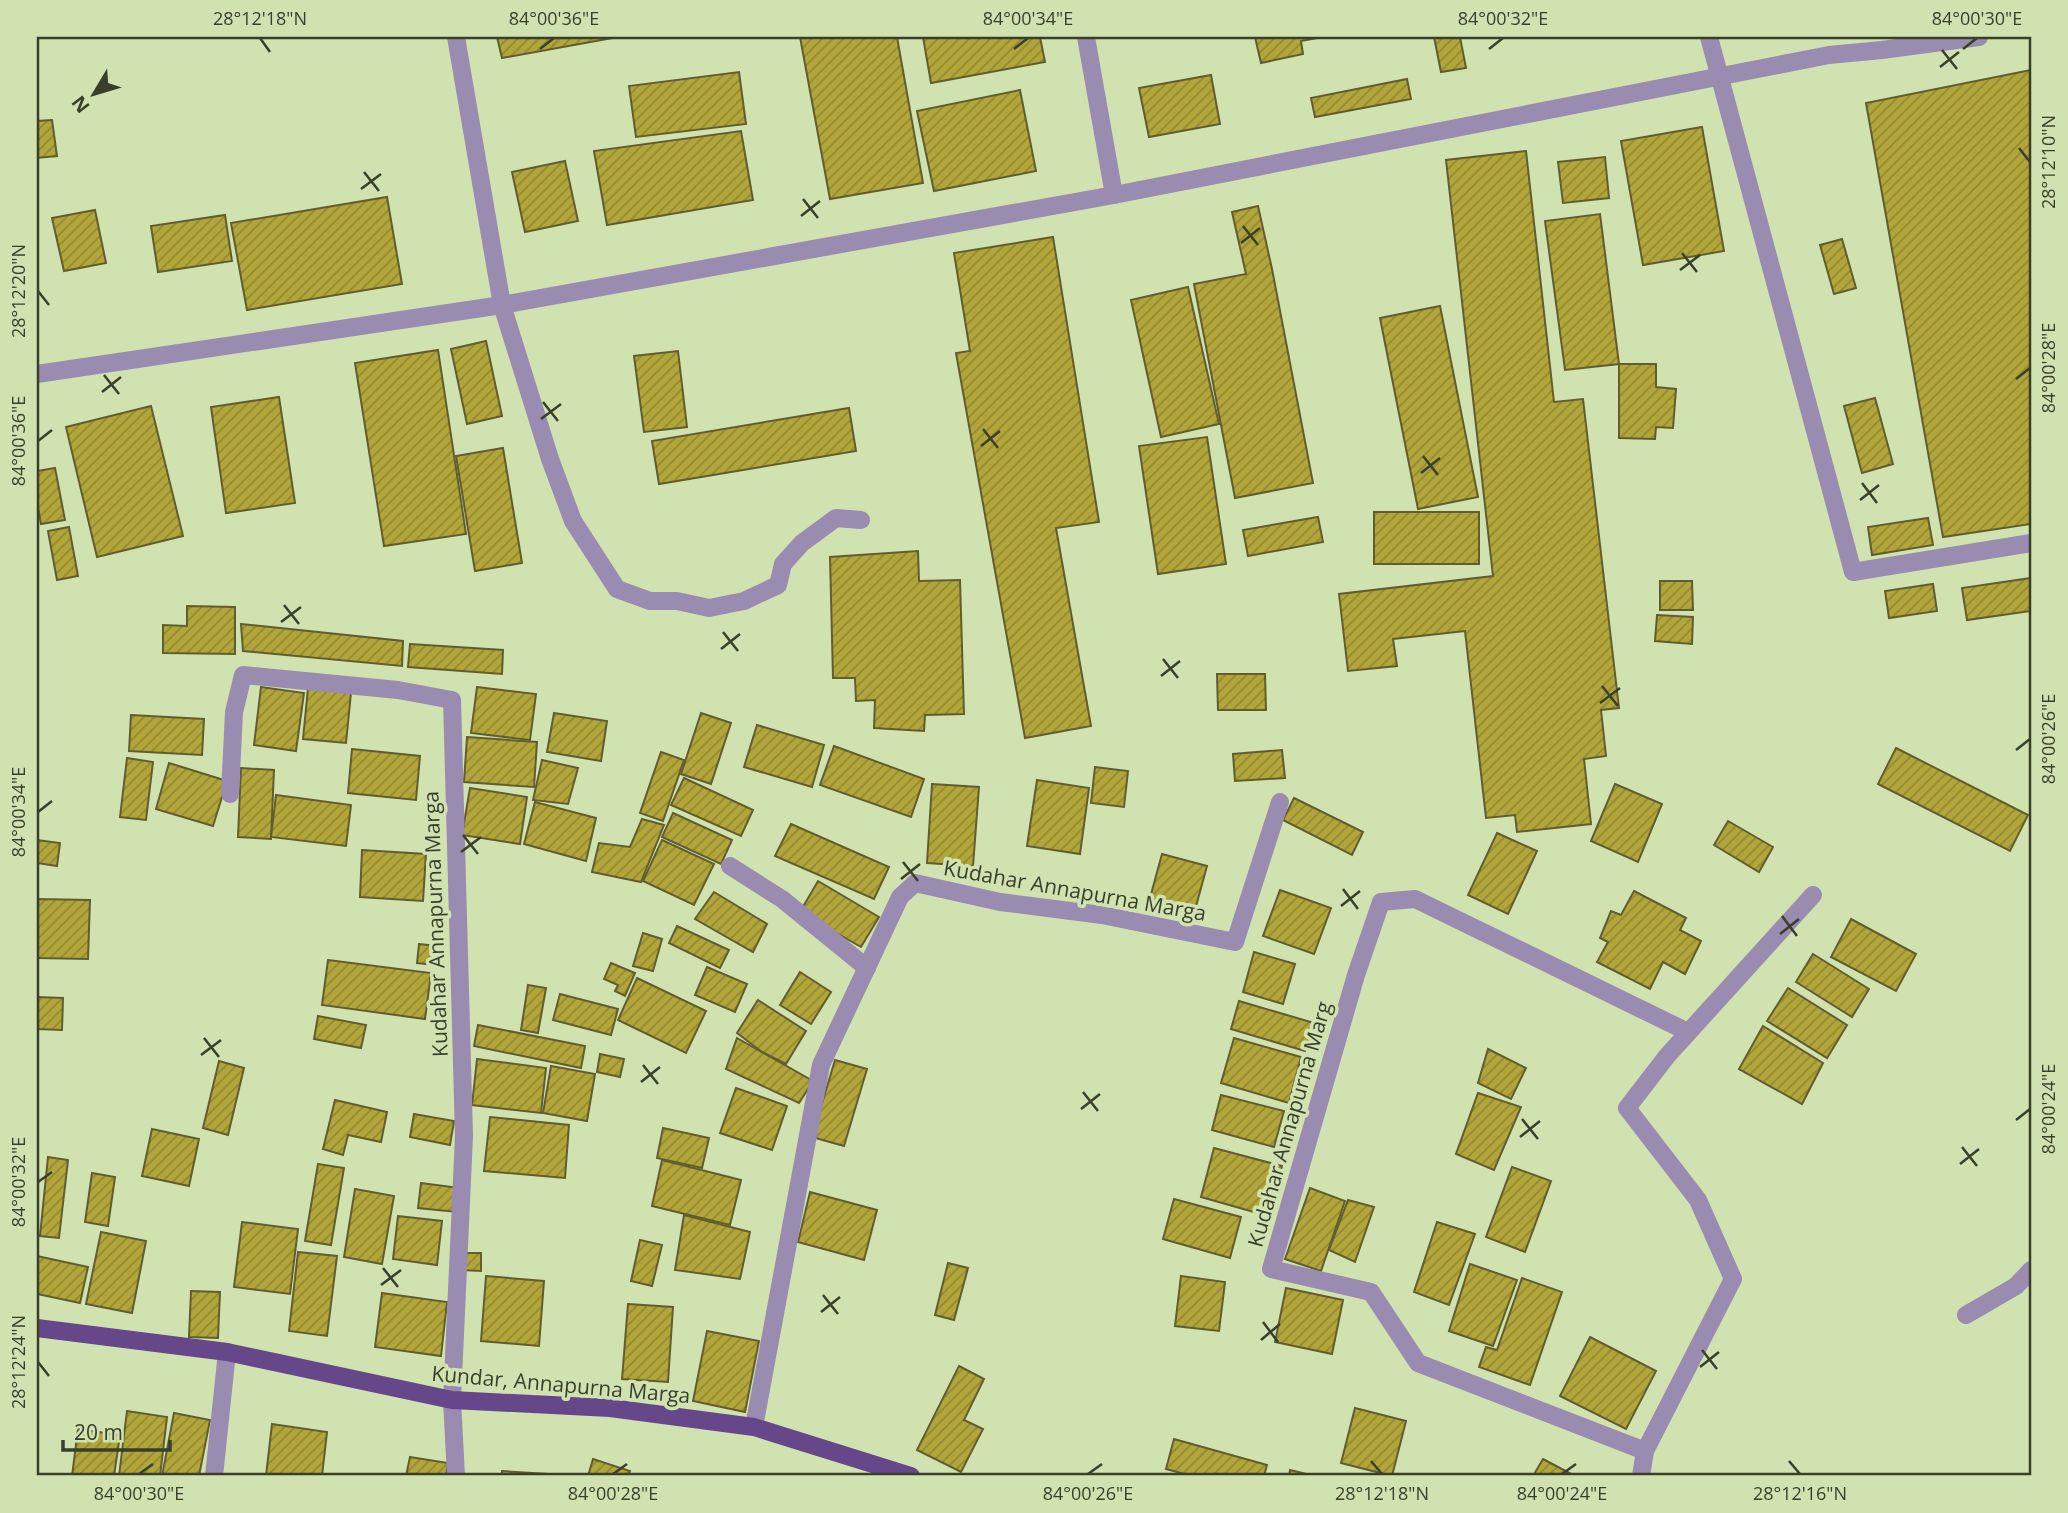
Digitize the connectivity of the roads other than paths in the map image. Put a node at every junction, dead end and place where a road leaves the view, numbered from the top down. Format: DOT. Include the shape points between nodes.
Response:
graph roads {
  1 [pos="456,37"];
  2 [pos="1086,37"];
  3 [pos="1709,37"];
  4 [pos="1979,37"];
  5 [pos="1719,76"];
  6 [pos="1114,195"];
  7 [pos="502,305"];
  8 [pos="37,374"];
  9 [pos="861,520"];
  10 [pos="2031,543"];
  11 [pos="230,793"];
  12 [pos="1280,802"];
  13 [pos="730,866"];
  14 [pos="1813,894"];
  15 [pos="867,968"];
  16 [pos="1688,1032"];
  17 [pos="2031,1270"];
  18 [pos="1966,1315"];
  19 [pos="37,1328"];
  20 [pos="227,1352"];
  21 [pos="452,1400"];
  22 [pos="754,1427"];
  23 [pos="1645,1451"];
  24 [pos="214,1476"];
  25 [pos="456,1476"];
  26 [pos="911,1476"];
  27 [pos="1641,1476"];
  1 -- 7 [label="street"];
  2 -- 6 [label="street"];
  3 -- 5 [label="street"];
  4 -- 5 [label="street" via="1829,55"];
  5 -- 6 [label="street"];
  5 -- 10 [label="street" via="1853,572"];
  6 -- 7 [label="street"];
  7 -- 8 [label="street"];
  7 -- 9 [label="street" via="573,521 617,589 650,601 709,608 744,601 778,585 783,564 802,542 836,518"];
  11 -- 21 [label="street, Kudahar Annapurna Marga" via="233,712 243,675 398,690 452,700 464,1136"];
  12 -- 15 [label="street, Kudahar Annapurna Marga" via="1235,942 915,883 900,897"];
  13 -- 15 [label="street" via="782,899"];
  14 -- 16 [label="street"];
  15 -- 22 [label="street, Kudahar Annapurna Marga" via="821,1065"];
  16 -- 23 [label="street" via="1628,1108 1698,1200 1733,1279"];
  16 -- 23 [label="street, Kudahar Annapurna Marg" via="1415,900 1381,902 1271,1269 1371,1292 1418,1363"];
  17 -- 18 [label="street" via="2016,1286"];
  19 -- 20 [label="main road, Kundar, Annapurna Marga"];
  20 -- 21 [label="main road, Kundar, Annapurna Marga"];
  20 -- 24 [label="street"];
  21 -- 22 [label="main road, Kundar, Annapurna Marga" via="610,1408"];
  21 -- 25 [label="street, Kudahar Annapurna Marga"];
  22 -- 26 [label="main road, Kundar, Annapurna Marga"];
  23 -- 27 [label="street"];
}
